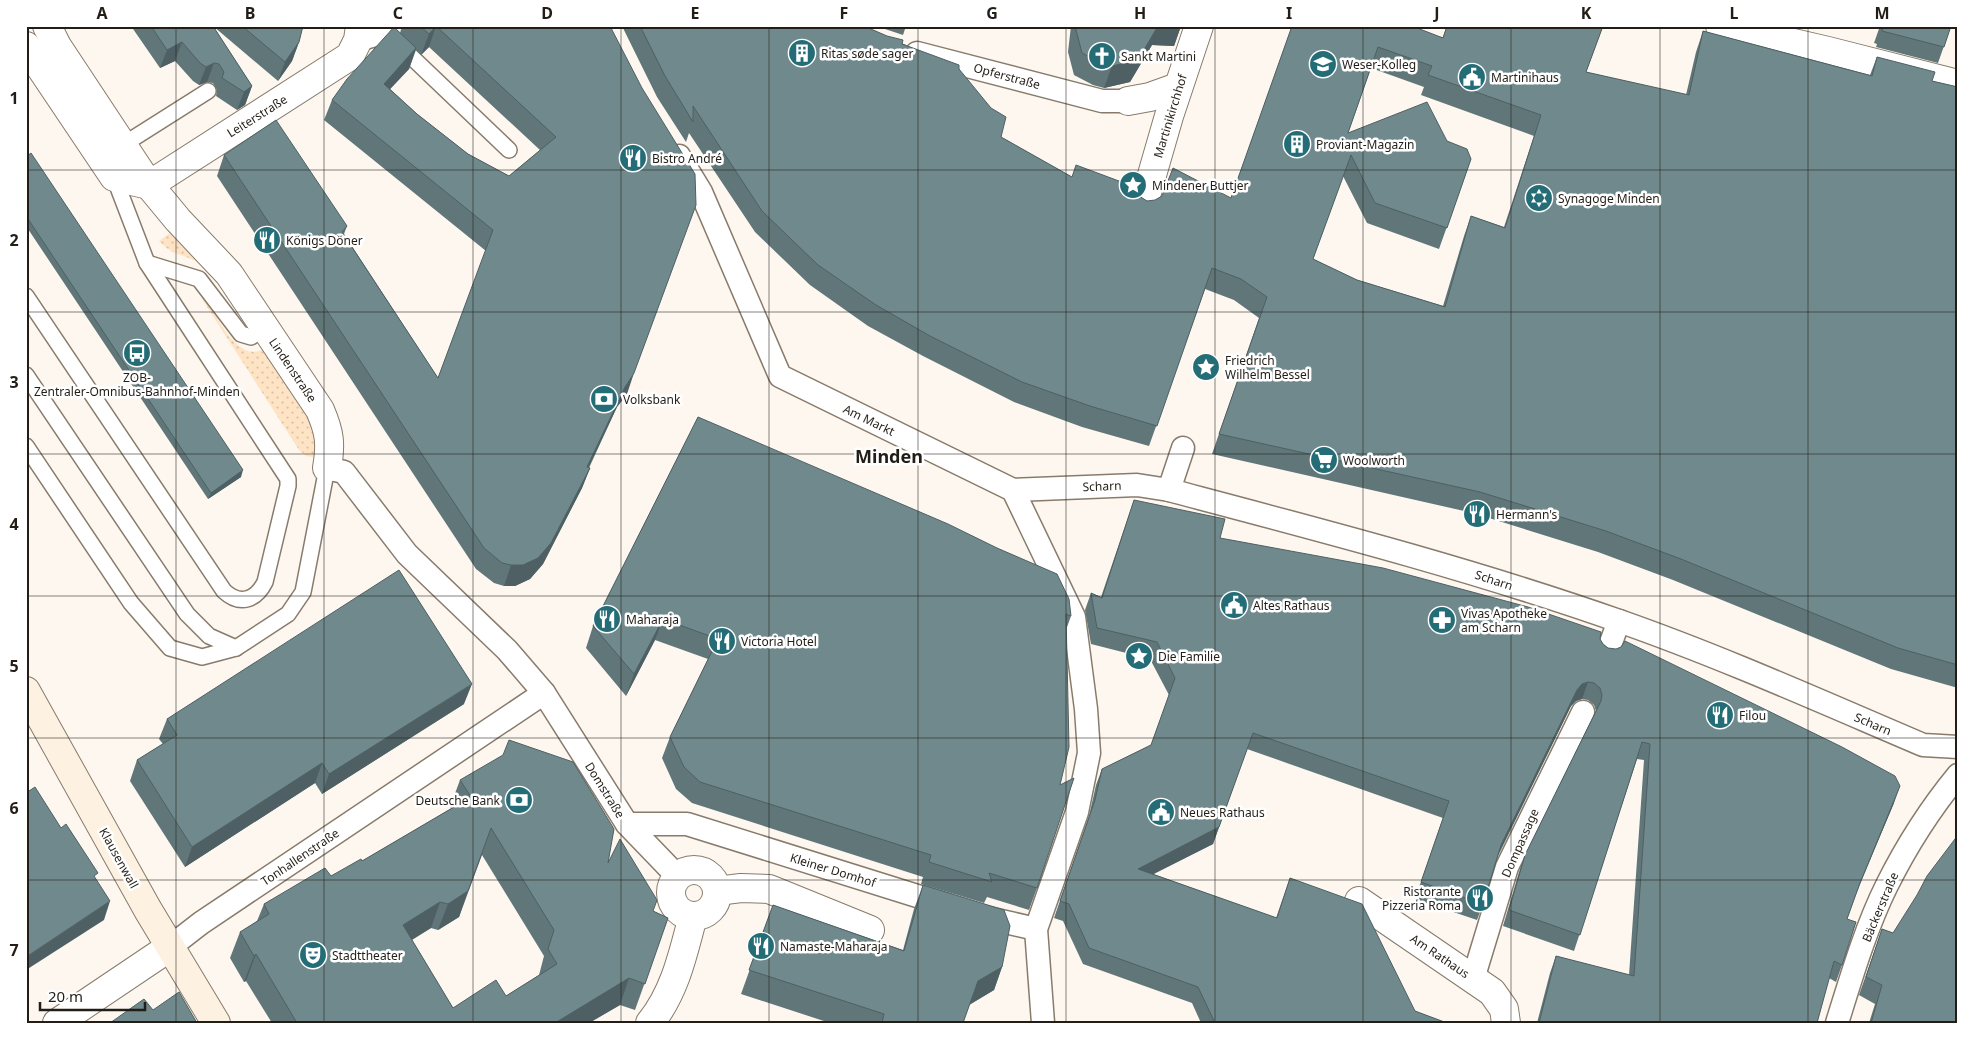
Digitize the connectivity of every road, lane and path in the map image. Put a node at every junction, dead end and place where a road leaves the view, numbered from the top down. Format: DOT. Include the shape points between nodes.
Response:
graph roads {
  1 [pos="47,26"];
  2 [pos="1198,26"];
  3 [pos="1720,26"];
  4 [pos="1793,26"];
  5 [pos="372,30"];
  6 [pos="26,46"];
  7 [pos="901,48"];
  8 [pos="1828,51"];
  9 [pos="1958,84"];
  10 [pos="1178,87"];
  11 [pos="208,91"];
  12 [pos="1128,101"];
  13 [pos="666,135"];
  14 [pos="509,150"];
  15 [pos="113,160"];
  16 [pos="149,185"];
  17 [pos="1143,206"];
  18 [pos="147,263"];
  19 [pos="26,296"];
  20 [pos="265,328"];
  21 [pos="26,375"];
  22 [pos="26,446"];
  23 [pos="1183,448"];
  24 [pos="327,468"];
  25 [pos="1013,490"];
  26 [pos="1169,490"];
  27 [pos="1618,620"];
  28 [pos="236,648"];
  29 [pos="1607,653"];
  30 [pos="26,691"];
  31 [pos="544,693"];
  32 [pos="1583,712"];
  33 [pos="1958,747"];
  34 [pos="1958,775"];
  35 [pos="627,824"];
  36 [pos="678,877"];
  37 [pos="717,891"];
  38 [pos="1359,901"];
  39 [pos="693,916"];
  40 [pos="1036,928"];
  41 [pos="870,930"];
  42 [pos="170,947"];
  43 [pos="1472,979"];
  44 [pos="57,1023"];
  45 [pos="216,1023"];
  46 [pos="650,1023"];
  47 [pos="1043,1023"];
  48 [pos="1506,1023"];
  49 [pos="1837,1023"];
  1 -- 15 [label="street, Lindenstraße"];
  2 -- 10 [label="street, Martinikirchhof"];
  3 -- 8 [label="street"];
  4 -- 8 [label="street"];
  5 -- 14 [label="lane, Leiterstraße"];
  5 -- 16 [label="street, Leiterstraße" via="350,56 335,67"];
  6 -- 15 [label="street, Lindenstraße"];
  7 -- 12 [label="street, Opferstraße" via="1102,101"];
  8 -- 9 [label="street"];
  10 -- 12 [label="street, Opferstraße"];
  10 -- 17 [label="street, Martinikirchhof"];
  11 -- 15 [label="lane"];
  13 -- 25 [label="street, Am Markt" via="701,192 780,376"];
  15 -- 16 [label="street, Lindenstraße"];
  15 -- 18 [label="lane"];
  16 -- 20 [label="street, Lindenstraße" via="229,274"];
  18 -- 19 [label="lane" via="288,479 265,582 253,597 238,599 224,591"];
  18 -- 20 [label="lane" via="199,280 241,334 251,337"];
  20 -- 24 [label="street, Lindenstraße" via="320,410 328,430"];
  21 -- 28 [label="lane" via="187,614 209,636"];
  22 -- 28 [label="lane" via="131,603 170,648 202,657"];
  23 -- 26 [label="street"];
  24 -- 28 [label="lane" via="303,592 288,614"];
  24 -- 31 [label="street" via="344,472 407,554 508,650"];
  25 -- 26 [label="street, Scharn" via="1136,485"];
  25 -- 40 [label="street" via="1074,616 1089,753 1077,812"];
  26 -- 27 [label="street, Scharn" via="1442,564"];
  27 -- 29 [label="street"];
  27 -- 33 [label="street, Scharn" via="1707,653 1923,745"];
  30 -- 42 [label="main road, Klausenwall"];
  31 -- 35 [label="street, Domstraße"];
  31 -- 42 [label="street, Tonhallenstraße" via="201,922"];
  32 -- 43 [label="street, Dompassage" via="1507,867"];
  34 -- 49 [label="street, Bäckerstraße" via="1916,834 1886,887"];
  35 -- 36 [label="street, Domstraße"];
  35 -- 40 [label="street, Kleiner Domhof" via="687,824 992,920"];
  36 -- 37 [label="street" via="693,870 702,872 710,876"];
  36 -- 39 [label="street" via="673,885 673,902 685,914"];
  37 -- 39 [label="street" via="711,909 703,915"];
  37 -- 41 [label="street" via="768,889"];
  38 -- 43 [label="street, Am Rathaus"];
  39 -- 46 [label="street" via="678,972 659,1012"];
  40 -- 47 [label="street"];
  42 -- 44 [label="street, Tonhallenstraße"];
  42 -- 45 [label="main road, Klausenwall"];
  43 -- 48 [label="street, Am Rathaus" via="1492,992 1504,1009"];
}
